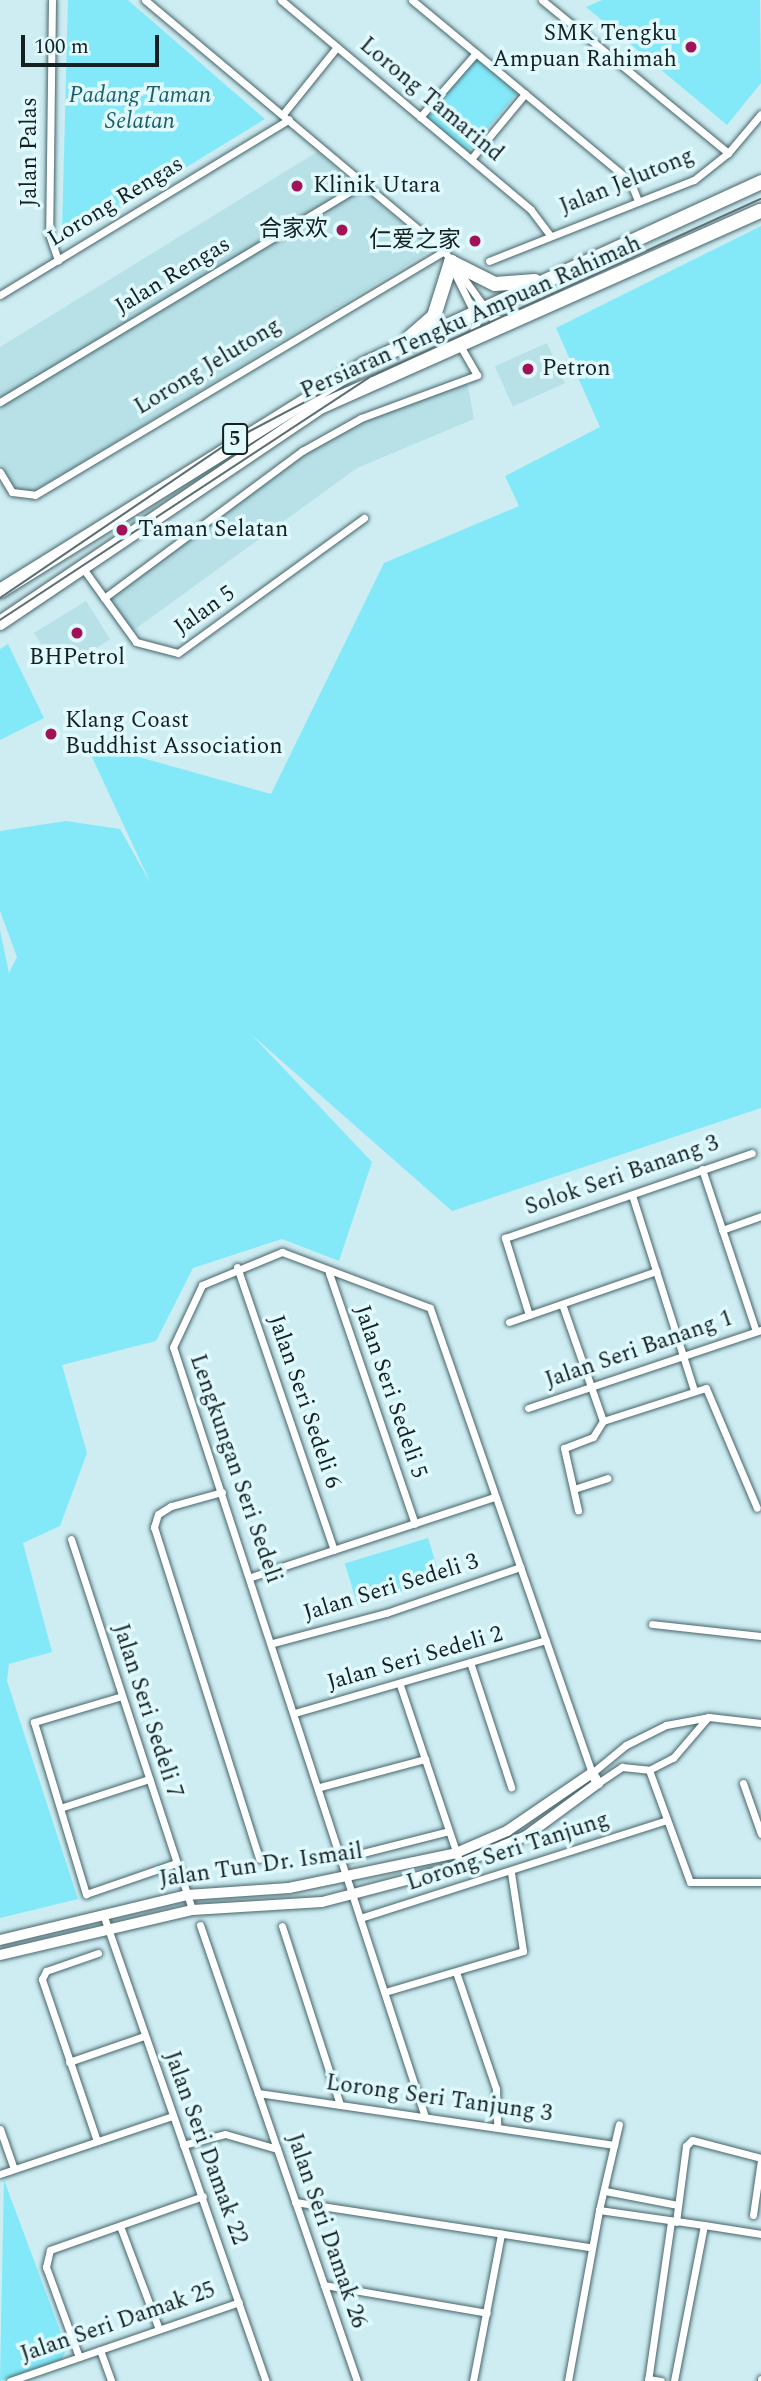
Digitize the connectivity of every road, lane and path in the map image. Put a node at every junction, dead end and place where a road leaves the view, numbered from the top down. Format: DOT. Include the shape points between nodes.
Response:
graph roads {
  1 [pos="52,0"];
  2 [pos="145,0"];
  3 [pos="281,0"];
  4 [pos="412,0"];
  5 [pos="542,0"];
  6 [pos="337,47"];
  7 [pos="476,53"];
  8 [pos="525,94"];
  9 [pos="761,114"];
  10 [pos="286,117"];
  11 [pos="420,117"];
  12 [pos="728,153"];
  13 [pos="471,159"];
  14 [pos="761,182"];
  15 [pos="365,183"];
  16 [pos="638,201"];
  17 [pos="761,211"];
  18 [pos="550,235"];
  19 [pos="448,257"];
  20 [pos="58,260"];
  21 [pos="489,261"];
  22 [pos="547,279"];
  23 [pos="0,295"];
  24 [pos="479,312"];
  25 [pos="523,318"];
  26 [pos="463,343"];
  27 [pos="364,364"];
  28 [pos="0,402"];
  29 [pos="0,472"];
  30 [pos="364,518"];
  31 [pos="82,567"];
  32 [pos="0,591"];
  33 [pos="104,598"];
  34 [pos="0,623"];
  35 [pos="752,1153"];
  36 [pos="702,1169"];
  37 [pos="632,1195"];
  38 [pos="761,1216"];
  39 [pos="722,1230"];
  40 [pos="237,1267"];
  41 [pos="656,1271"];
  42 [pos="329,1273"];
  43 [pos="562,1304"];
  44 [pos="530,1315"];
  45 [pos="509,1322"];
  46 [pos="759,1330"];
  47 [pos="683,1355"];
  48 [pos="592,1386"];
  49 [pos="694,1390"];
  50 [pos="528,1408"];
  51 [pos="603,1421"];
  52 [pos="607,1478"];
  53 [pos="578,1488"];
  54 [pos="222,1492"];
  55 [pos="495,1497"];
  56 [pos="757,1508"];
  57 [pos="578,1510"];
  58 [pos="415,1524"];
  59 [pos="71,1539"];
  60 [pos="334,1550"];
  61 [pos="520,1567"];
  62 [pos="251,1577"];
  63 [pos="652,1624"];
  64 [pos="761,1636"];
  65 [pos="545,1640"];
  66 [pos="272,1643"];
  67 [pos="470,1662"];
  68 [pos="400,1685"];
  69 [pos="122,1696"];
  70 [pos="295,1713"];
  71 [pos="709,1717"];
  72 [pos="757,1722"];
  73 [pos="425,1759"];
  74 [pos="649,1770"];
  75 [pos="595,1778"];
  76 [pos="149,1779"];
  77 [pos="743,1783"];
  78 [pos="320,1787"];
  79 [pos="511,1787"];
  80 [pos="60,1808"];
  81 [pos="667,1821"];
  82 [pos="449,1831"];
  83 [pos="761,1831"];
  84 [pos="456,1853"];
  85 [pos="343,1858"];
  86 [pos="259,1859"];
  87 [pos="176,1863"];
  88 [pos="460,1865"];
  89 [pos="511,1873"];
  90 [pos="349,1878"];
  91 [pos="761,1882"];
  92 [pos="353,1894"];
  93 [pos="187,1895"];
  94 [pos="192,1910"];
  95 [pos="103,1914"];
  96 [pos="360,1918"];
  97 [pos="200,1925"];
  98 [pos="282,1926"];
  99 [pos="107,1928"];
  100 [pos="0,1940"];
  101 [pos="98,1953"];
  102 [pos="0,1955"];
  103 [pos="456,1972"];
  104 [pos="385,1993"];
  105 [pos="144,2036"];
  106 [pos="69,2062"];
  107 [pos="258,2093"];
  108 [pos="340,2105"];
  109 [pos="172,2116"];
  110 [pos="425,2117"];
  111 [pos="496,2124"];
  112 [pos="619,2124"];
  113 [pos="0,2130"];
  114 [pos="1,2140"];
  115 [pos="97,2141"];
  116 [pos="183,2145"];
  117 [pos="614,2145"];
  118 [pos="277,2149"];
  119 [pos="761,2159"];
  120 [pos="14,2169"];
  121 [pos="0,2174"];
  122 [pos="605,2191"];
  123 [pos="203,2196"];
  124 [pos="295,2202"];
  125 [pos="677,2204"];
  126 [pos="599,2210"];
  127 [pos="752,2215"];
  128 [pos="673,2221"];
  129 [pos="704,2225"];
  130 [pos="120,2226"];
  131 [pos="501,2234"];
  132 [pos="761,2234"];
  133 [pos="589,2247"];
  134 [pos="324,2285"];
  135 [pos="239,2302"];
  136 [pos="487,2313"];
  137 [pos="159,2329"];
  138 [pos="100,2350"];
  139 [pos="79,2357"];
  140 [pos="357,2380"];
  141 [pos="648,2380"];
  142 [pos="10,2381"];
  143 [pos="111,2381"];
  144 [pos="267,2381"];
  145 [pos="366,2381"];
  146 [pos="472,2381"];
  147 [pos="568,2381"];
  148 [pos="661,2381"];
  149 [pos="674,2381"];
  1 -- 20 [label="street, Jalan Palas" via="49,234"];
  2 -- 10 [label="street"];
  3 -- 6 [label="street, Lorong Tamarind"];
  4 -- 7 [label="street"];
  5 -- 12 [label="street"];
  6 -- 10 [label="street, Lorong Rengas"];
  6 -- 11 [label="street, Lorong Tamarind"];
  7 -- 8 [label="street"];
  7 -- 11 [label="street"];
  8 -- 13 [label="street"];
  8 -- 16 [label="street" via="630,181"];
  9 -- 12 [label="street, Jalan Jelutong"];
  10 -- 15 [label="street"];
  10 -- 20 [label="street, Lorong Rengas"];
  11 -- 13 [label="street, Lorong Tamarind"];
  12 -- 16 [label="street, Jalan Jelutong" via="694,180"];
  13 -- 18 [label="street, Lorong Tamarind" via="543,221"];
  14 -- 22 [label="highway, Persiaran Tengku Ampuan Rahimah / 5"];
  15 -- 19 [label="street"];
  15 -- 28 [label="street, Jalan Rengas"];
  16 -- 18 [label="street, Jalan Jelutong"];
  17 -- 25 [label="highway, Persiaran Tengku Ampuan Rahimah / 5"];
  18 -- 21 [label="street, Jalan Jelutong"];
  19 -- 22 [label="highway" via="495,284"];
  19 -- 24 [label="street"];
  19 -- 27 [label="highway" via="443,298 427,324"];
  19 -- 29 [label="street, Lorong Jelutong" via="35,495 12,492"];
  20 -- 23 [label="street, Lorong Rengas"];
  22 -- 24 [label="highway, Persiaran Tengku Ampuan Rahimah / 5"];
  24 -- 25 [label="street" via="493,319"];
  24 -- 26 [label="street" via="477,325"];
  24 -- 27 [label="highway, Persiaran Tengku Ampuan Rahimah / 5"];
  25 -- 26 [label="highway, Persiaran Tengku Ampuan Rahimah / 5"];
  26 -- 31 [label="highway, Persiaran Tengku Ampuan Rahimah / 5" via="322,406"];
  26 -- 33 [label="street" via="477,374 360,418 302,451"];
  27 -- 32 [label="highway, Persiaran Tengku Ampuan Rahimah / 5"];
  30 -- 33 [label="street, Jalan 5" via="185,652 141,645"];
  31 -- 33 [label="street, Jalan 5"];
  31 -- 34 [label="highway, Persiaran Tengku Ampuan Rahimah / 5"];
  35 -- 36 [label="street, Solok Seri Banang 3"];
  36 -- 37 [label="street, Solok Seri Banang 3"];
  36 -- 39 [label="street"];
  37 -- 41 [label="street"];
  37 -- 44 [label="street, Solok Seri Banang 3" via="505,1238"];
  38 -- 39 [label="street"];
  39 -- 46 [label="street"];
  40 -- 42 [label="street, Lengkungan Seri Sedeli" via="282,1252"];
  40 -- 54 [label="street, Lengkungan Seri Sedeli" via="202,1285 174,1334"];
  40 -- 60 [label="street, Jalan Seri Sedeli 6"];
  41 -- 43 [label="street"];
  41 -- 47 [label="street"];
  42 -- 55 [label="street, Lengkungan Seri Sedeli" via="430,1308"];
  42 -- 58 [label="street, Jalan Seri Sedeli 5"];
  43 -- 44 [label="street"];
  43 -- 48 [label="street"];
  44 -- 45 [label="street"];
  46 -- 47 [label="street, Jalan Seri Banang 1"];
  47 -- 48 [label="street, Jalan Seri Banang 1"];
  47 -- 49 [label="street"];
  48 -- 50 [label="street, Jalan Seri Banang 1"];
  48 -- 51 [label="street"];
  49 -- 51 [label="street"];
  49 -- 56 [label="street" via="712,1392 732,1461"];
  51 -- 53 [label="street" via="593,1437 564,1448"];
  52 -- 53 [label="street"];
  53 -- 57 [label="street"];
  54 -- 62 [label="street, Lengkungan Seri Sedeli"];
  54 -- 86 [label="street" via="171,1506 158,1514 154,1527"];
  55 -- 58 [label="street"];
  55 -- 61 [label="street, Lengkungan Seri Sedeli"];
  58 -- 60 [label="street"];
  59 -- 69 [label="street, Jalan Seri Sedeli 7"];
  60 -- 62 [label="street"];
  61 -- 65 [label="street, Lengkungan Seri Sedeli"];
  61 -- 66 [label="street, Jalan Seri Sedeli 3" via="386,1613"];
  62 -- 66 [label="street, Lengkungan Seri Sedeli"];
  63 -- 64 [label="street"];
  65 -- 67 [label="street, Jalan Seri Sedeli 2"];
  65 -- 75 [label="street, Lengkungan Seri Sedeli"];
  66 -- 70 [label="street, Lengkungan Seri Sedeli"];
  67 -- 68 [label="street, Jalan Seri Sedeli 2"];
  67 -- 79 [label="street"];
  68 -- 70 [label="street, Jalan Seri Sedeli 2"];
  68 -- 73 [label="street"];
  69 -- 76 [label="street, Jalan Seri Sedeli 7"];
  69 -- 80 [label="street" via="34,1722"];
  70 -- 78 [label="street, Lengkungan Seri Sedeli"];
  71 -- 72 [label="street"];
  71 -- 74 [label="street" via="673,1758"];
  71 -- 75 [label="street" via="640,1737"];
  73 -- 78 [label="street"];
  73 -- 82 [label="street"];
  74 -- 75 [label="street" via="622,1766"];
  74 -- 81 [label="street"];
  75 -- 84 [label="street, Jalan Tun Dr. Ismail" via="507,1831"];
  75 -- 88 [label="street, Jalan Tun Dr. Ismail" via="526,1836"];
  76 -- 80 [label="street"];
  76 -- 87 [label="street, Jalan Seri Sedeli 7"];
  77 -- 83 [label="street"];
  78 -- 85 [label="street, Lengkungan Seri Sedeli"];
  80 -- 87 [label="street" via="86,1894"];
  81 -- 89 [label="street, Lorong Seri Tanjung"];
  81 -- 91 [label="street" via="690,1882"];
  82 -- 84 [label="street"];
  82 -- 85 [label="street"];
  84 -- 88 [label="street"];
  84 -- 90 [label="street, Jalan Tun Dr. Ismail"];
  85 -- 90 [label="street, Lengkungan Seri Sedeli"];
  87 -- 93 [label="street, Jalan Seri Sedeli 7"];
  88 -- 92 [label="street, Jalan Tun Dr. Ismail"];
  89 -- 96 [label="street, Lorong Seri Tanjung"];
  89 -- 103 [label="street" via="523,1951"];
  90 -- 92 [label="street, Lengkungan Seri Sedeli"];
  90 -- 93 [label="street, Jalan Tun Dr. Ismail"];
  92 -- 94 [label="street, Jalan Tun Dr. Ismail" via="322,1902"];
  92 -- 96 [label="street, Lengkungan Seri Sedeli"];
  93 -- 94 [label="street, Jalan Seri Sedeli 7"];
  93 -- 95 [label="street, Jalan Tun Dr. Ismail"];
  94 -- 99 [label="street, Jalan Tun Dr. Ismail"];
  95 -- 99 [label="street, Jalan Seri Damak 22"];
  95 -- 100 [label="street, Jalan Tun Dr. Ismail"];
  96 -- 104 [label="street, Lengkungan Seri Sedeli"];
  97 -- 107 [label="street, Jalan Seri Damak 26"];
  98 -- 108 [label="street"];
  99 -- 102 [label="street, Jalan Tun Dr. Ismail"];
  99 -- 105 [label="street, Jalan Seri Damak 22"];
  101 -- 106 [label="street" via="46,1971 42,1979"];
  103 -- 104 [label="street"];
  103 -- 111 [label="street" via="496,2089"];
  104 -- 110 [label="street, Lengkungan Seri Sedeli"];
  105 -- 106 [label="street"];
  105 -- 109 [label="street, Jalan Seri Damak 22"];
  106 -- 115 [label="street"];
  107 -- 108 [label="street, Lorong Seri Tanjung 3"];
  107 -- 118 [label="street, Jalan Seri Damak 26"];
  108 -- 110 [label="street, Lorong Seri Tanjung 3"];
  109 -- 115 [label="street"];
  109 -- 116 [label="street, Jalan Seri Damak 22"];
  110 -- 111 [label="street, Lorong Seri Tanjung 3"];
  111 -- 117 [label="street, Lorong Seri Tanjung 3"];
  112 -- 117 [label="street"];
  113 -- 114 [label="street"];
  114 -- 120 [label="street"];
  115 -- 120 [label="street"];
  116 -- 118 [label="street" via="225,2134"];
  116 -- 123 [label="street, Jalan Seri Damak 22"];
  117 -- 122 [label="street"];
  118 -- 124 [label="street, Jalan Seri Damak 26"];
  119 -- 125 [label="street" via="701,2141 686,2146"];
  119 -- 127 [label="street"];
  120 -- 121 [label="street"];
  122 -- 125 [label="street"];
  122 -- 126 [label="street"];
  123 -- 130 [label="street"];
  123 -- 135 [label="street, Jalan Seri Damak 22"];
  124 -- 131 [label="street"];
  124 -- 134 [label="street, Jalan Seri Damak 26"];
  125 -- 128 [label="street"];
  126 -- 128 [label="street"];
  126 -- 133 [label="street"];
  128 -- 129 [label="street"];
  128 -- 141 [label="street"];
  129 -- 132 [label="street"];
  129 -- 149 [label="street"];
  130 -- 137 [label="street"];
  130 -- 139 [label="street" via="58,2245 46,2258"];
  131 -- 133 [label="street"];
  131 -- 136 [label="street"];
  133 -- 147 [label="street"];
  134 -- 136 [label="street"];
  134 -- 140 [label="street, Jalan Seri Damak 26"];
  135 -- 137 [label="street, Jalan Seri Damak 25"];
  135 -- 144 [label="street, Jalan Seri Damak 22"];
  136 -- 146 [label="street"];
  137 -- 138 [label="street, Jalan Seri Damak 25"];
  138 -- 139 [label="street, Jalan Seri Damak 25"];
  138 -- 143 [label="street"];
  139 -- 142 [label="street, Jalan Seri Damak 25"];
  140 -- 145 [label="street"];
  141 -- 148 [label="street"];
}
